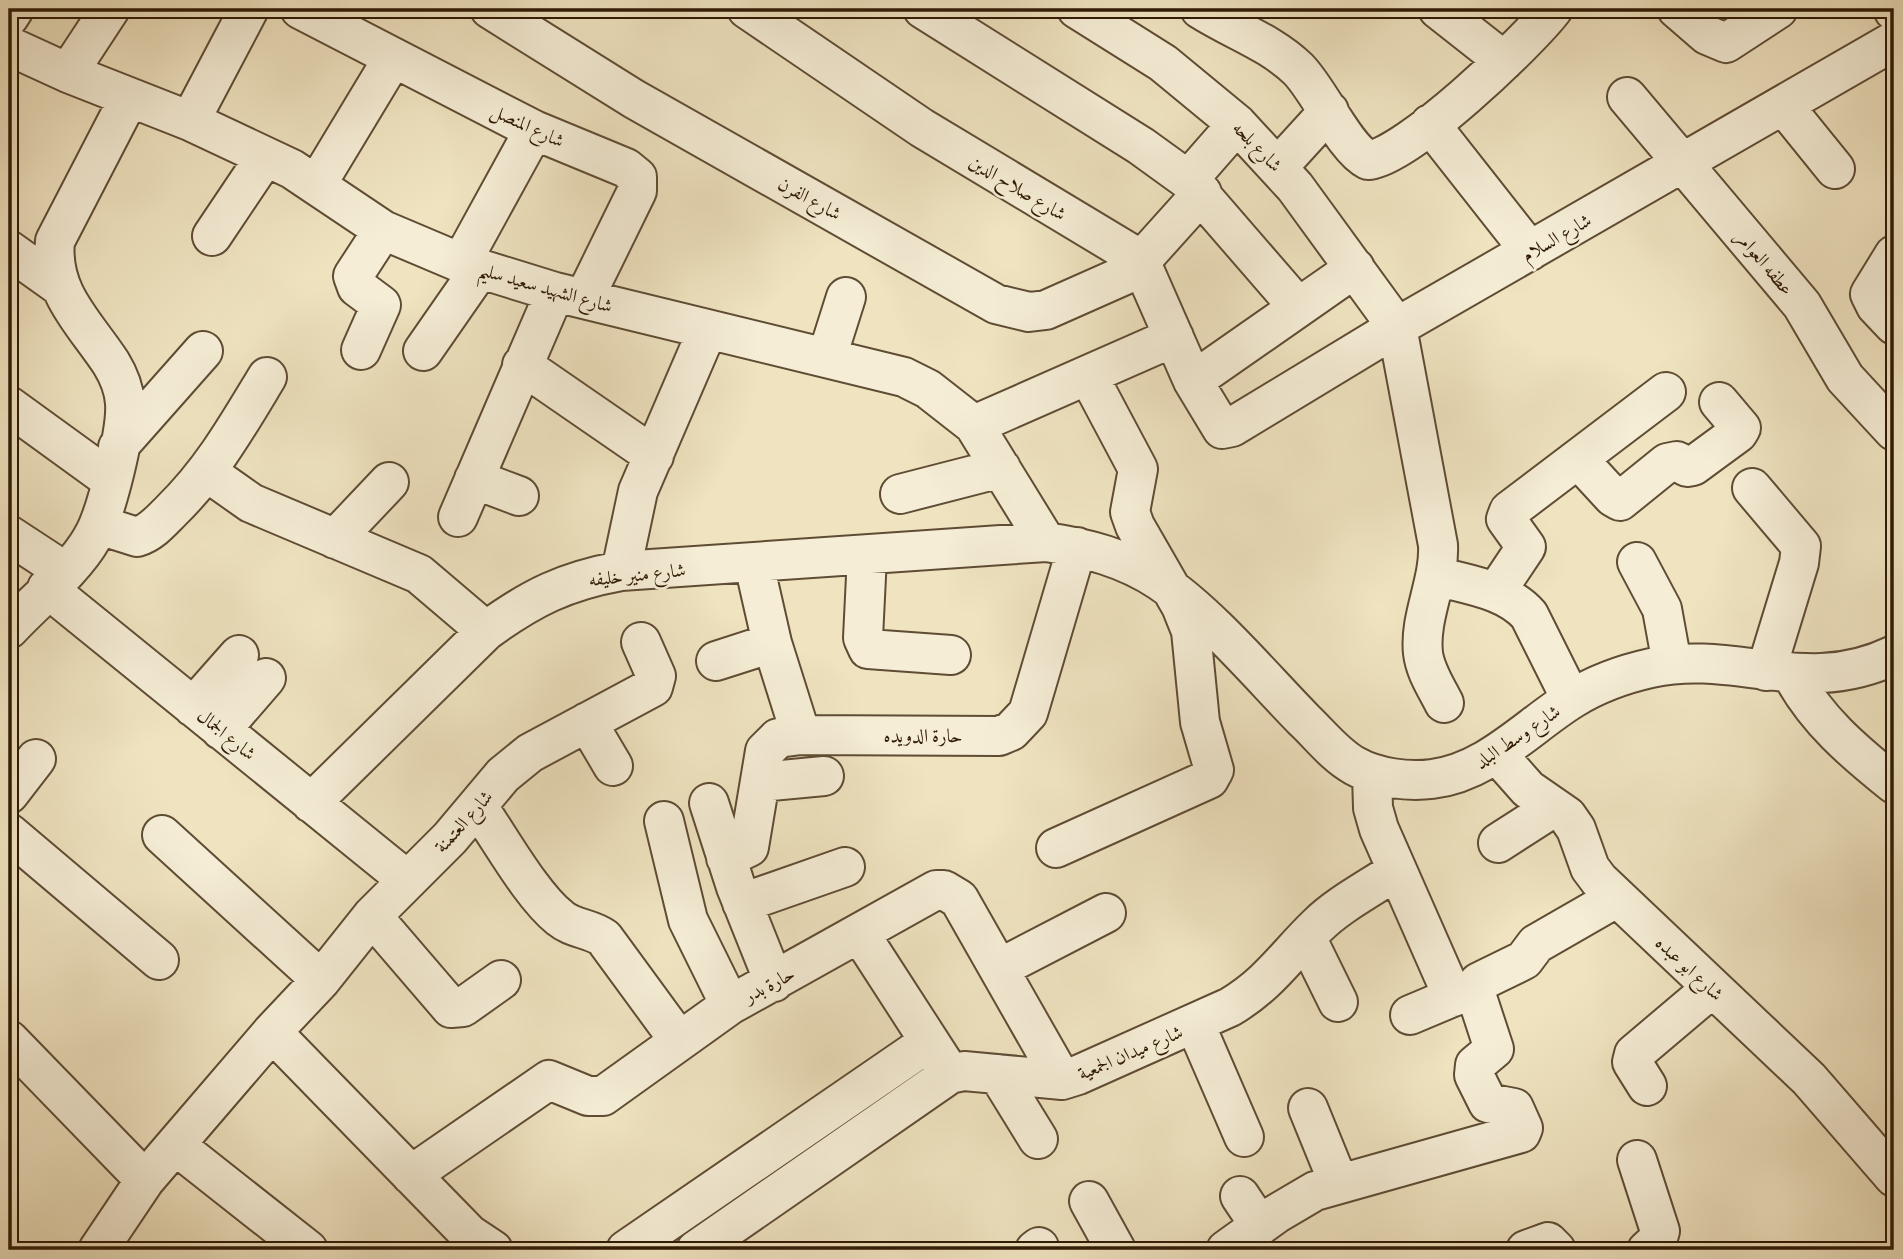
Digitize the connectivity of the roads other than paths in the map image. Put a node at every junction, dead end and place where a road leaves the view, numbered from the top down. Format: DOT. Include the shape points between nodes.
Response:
graph roads {
  1 [pos="14,9"];
  2 [pos="110,9"];
  3 [pos="249,9"];
  4 [pos="300,9"];
  5 [pos="490,9"];
  6 [pos="747,9"];
  7 [pos="923,9"];
  8 [pos="1077,9"];
  9 [pos="1200,9"];
  10 [pos="1438,9"];
  11 [pos="1553,9"];
  12 [pos="1677,9"];
  13 [pos="1778,9"];
  14 [pos="9,17"];
  15 [pos="1894,41"];
  16 [pos="9,46"];
  17 [pos="393,58"];
  18 [pos="1504,61"];
  19 [pos="68,73"];
  20 [pos="1627,97"];
  21 [pos="129,98"];
  22 [pos="1784,106"];
  23 [pos="1329,111"];
  24 [pos="190,121"];
  25 [pos="1237,124"];
  26 [pos="1430,124"];
  27 [pos="534,130"];
  28 [pos="265,157"];
  29 [pos="1683,165"];
  30 [pos="1278,167"];
  31 [pos="1835,169"];
  32 [pos="317,184"];
  33 [pos="1195,187"];
  34 [pos="383,230"];
  35 [pos="212,236"];
  36 [pos="9,250"];
  37 [pos="1530,251"];
  38 [pos="1894,255"];
  39 [pos="1142,264"];
  40 [pos="471,266"];
  41 [pos="1354,268"];
  42 [pos="58,285"];
  43 [pos="570,295"];
  44 [pos="846,297"];
  45 [pos="1298,307"];
  46 [pos="1883,313"];
  47 [pos="1396,327"];
  48 [pos="708,331"];
  49 [pos="1174,337"];
  50 [pos="1823,339"];
  51 [pos="361,350"];
  52 [pos="203,351"];
  53 [pos="424,351"];
  54 [pos="827,357"];
  55 [pos="522,365"];
  56 [pos="1088,375"];
  57 [pos="267,377"];
  58 [pos="1193,381"];
  59 [pos="1666,391"];
  60 [pos="1719,402"];
  61 [pos="9,406"];
  62 [pos="974,425"];
  63 [pos="1218,425"];
  64 [pos="1894,431"];
  65 [pos="654,456"];
  66 [pos="1578,459"];
  67 [pos="115,464"];
  68 [pos="1001,468"];
  69 [pos="207,472"];
  70 [pos="474,479"];
  71 [pos="389,482"];
  72 [pos="1752,488"];
  73 [pos="900,494"];
  74 [pos="519,496"];
  75 [pos="458,517"];
  76 [pos="99,524"];
  77 [pos="9,535"];
  78 [pos="335,539"];
  79 [pos="1061,545"];
  80 [pos="867,556"];
  81 [pos="1637,562"];
  82 [pos="754,564"];
  83 [pos="621,571"];
  84 [pos="1436,576"];
  85 [pos="56,579"];
  86 [pos="1172,591"];
  87 [pos="1496,592"];
  88 [pos="9,629"];
  89 [pos="486,631"];
  90 [pos="641,642"];
  91 [pos="772,643"];
  92 [pos="1894,654"];
  93 [pos="951,655"];
  94 [pos="716,661"];
  95 [pos="1672,664"];
  96 [pos="252,666"];
  97 [pos="1779,672"];
  98 [pos="1572,699"];
  99 [pos="1444,703"];
  100 [pos="207,719"];
  101 [pos="587,722"];
  102 [pos="801,735"];
  103 [pos="1497,754"];
  104 [pos="36,759"];
  105 [pos="612,766"];
  106 [pos="1372,774"];
  107 [pos="824,776"];
  108 [pos="760,782"];
  109 [pos="1894,784"];
  110 [pos="9,794"];
  111 [pos="312,803"];
  112 [pos="709,803"];
  113 [pos="478,807"];
  114 [pos="1553,807"];
  115 [pos="664,821"];
  116 [pos="162,835"];
  117 [pos="1498,843"];
  118 [pos="1056,848"];
  119 [pos="723,849"];
  120 [pos="15,852"];
  121 [pos="673,858"];
  122 [pos="845,867"];
  123 [pos="1396,870"];
  124 [pos="407,880"];
  125 [pos="1616,898"];
  126 [pos="742,903"];
  127 [pos="1107,913"];
  128 [pos="372,916"];
  129 [pos="860,934"];
  130 [pos="1306,937"];
  131 [pos="159,960"];
  132 [pos="1000,968"];
  133 [pos="321,980"];
  134 [pos="501,980"];
  135 [pos="775,982"];
  136 [pos="1712,988"];
  137 [pos="1463,992"];
  138 [pos="1338,1002"];
  139 [pos="730,1005"];
  140 [pos="1410,1015"];
  141 [pos="1195,1024"];
  142 [pos="272,1032"];
  143 [pos="678,1039"];
  144 [pos="9,1040"];
  145 [pos="929,1042"];
  146 [pos="950,1074"];
  147 [pos="998,1074"];
  148 [pos="1062,1080"];
  149 [pos="1647,1086"];
  150 [pos="1308,1108"];
  151 [pos="1244,1137"];
  152 [pos="1038,1139"];
  153 [pos="175,1145"];
  154 [pos="1637,1160"];
  155 [pos="411,1175"];
  156 [pos="1894,1177"];
  157 [pos="145,1180"];
  158 [pos="1339,1184"];
  159 [pos="1089,1201"];
  160 [pos="739,1238"];
  161 [pos="111,1245"];
  162 [pos="308,1250"];
  163 [pos="493,1250"];
  164 [pos="626,1250"];
  165 [pos="696,1250"];
  166 [pos="1116,1250"];
  167 [pos="1226,1250"];
  168 [pos="1526,1250"];
  169 [pos="1556,1250"];
  170 [pos="1647,1250"];
  1 -- 14 [label="street"];
  2 -- 19 [label="street"];
  3 -- 24 [label="street"];
  4 -- 17 [label="street, شارع المنصل"];
  5 -- 39 [label="street, شارع الفرن" via="634,99 996,304 1029,312 1046,310"];
  6 -- 39 [label="street, شارع صلاح الدين" via="922,128 1126,249"];
  7 -- 33 [label="street" via="1141,146"];
  8 -- 25 [label="street, شارع بلحه" via="1163,63"];
  9 -- 23 [label="street" via="1286,59"];
  10 -- 18 [label="street"];
  11 -- 18 [label="street"];
  12 -- 13 [label="street" via="1707,35 1726,43"];
  15 -- 22 [label="street, شارع السلام"];
  16 -- 19 [label="street, شارع الشهيد سعيد سليم"];
  17 -- 27 [label="street, شارع المنصل"];
  17 -- 32 [label="street"];
  18 -- 26 [label="street"];
  19 -- 21 [label="street, شارع الشهيد سعيد سليم"];
  20 -- 29 [label="street, عطفه العوامر"];
  21 -- 24 [label="street, شارع الشهيد سعيد سليم"];
  21 -- 42 [label="street" via="55,241"];
  22 -- 29 [label="street, شارع السلام"];
  22 -- 31 [label="street"];
  23 -- 26 [label="street" via="1367,160 1383,157"];
  23 -- 30 [label="street"];
  24 -- 28 [label="street, شارع الشهيد سعيد سليم"];
  25 -- 30 [label="street, شارع بلحه"];
  25 -- 33 [label="street"];
  26 -- 37 [label="street"];
  27 -- 40 [label="street"];
  27 -- 43 [label="street, شارع المنصل" via="626,168 637,177 637,191"];
  28 -- 32 [label="street, شارع الشهيد سعيد سليم"];
  28 -- 35 [label="street"];
  29 -- 37 [label="street, شارع السلام"];
  29 -- 50 [label="street, عطفه العوامر" via="1802,305"];
  30 -- 41 [label="street, شارع بلحه"];
  32 -- 34 [label="street, شارع الشهيد سعيد سليم"];
  33 -- 39 [label="street"];
  33 -- 45 [label="street"];
  34 -- 40 [label="street, شارع الشهيد سعيد سليم"];
  34 -- 51 [label="street" via="353,276 357,287 381,305"];
  36 -- 42 [label="street"];
  37 -- 47 [label="street, شارع السلام"];
  38 -- 46 [label="street" via="1872,287"];
  39 -- 49 [label="street, شارع صلاح الدين"];
  40 -- 43 [label="street, شارع الشهيد سعيد سليم"];
  40 -- 53 [label="street"];
  41 -- 45 [label="street"];
  41 -- 47 [label="street, شارع بلحه"];
  42 -- 67 [label="street" via="122,385 125,407"];
  43 -- 48 [label="street, شارع الشهيد سعيد سليم"];
  43 -- 55 [label="street"];
  44 -- 54 [label="street"];
  45 -- 58 [label="street"];
  46 -- 50 [label="street" via="1857,308"];
  47 -- 63 [label="street, شارع السلام" via="1232,427"];
  47 -- 84 [label="street" via="1438,545"];
  48 -- 54 [label="street, شارع الشهيد سعيد سليم"];
  48 -- 65 [label="street"];
  49 -- 56 [label="street"];
  49 -- 58 [label="street, شارع صلاح الدين"];
  50 -- 64 [label="street, عطفه العوامر" via="1845,378"];
  52 -- 67 [label="street"];
  54 -- 62 [label="street, شارع الشهيد سعيد سليم" via="928,388"];
  55 -- 65 [label="street"];
  55 -- 70 [label="street"];
  56 -- 62 [label="street"];
  56 -- 86 [label="street" via="1138,469 1130,512"];
  57 -- 69 [label="street"];
  58 -- 63 [label="street, شارع صلاح الدين"];
  59 -- 66 [label="street"];
  60 -- 66 [label="street" via="1741,428 1738,433 1693,466 1667,463 1620,501"];
  61 -- 67 [label="street"];
  62 -- 68 [label="street, شارع الشهيد سعيد سليم"];
  65 -- 83 [label="street" via="638,491"];
  66 -- 87 [label="street" via="1506,514 1526,547"];
  67 -- 76 [label="street"];
  68 -- 73 [label="street"];
  68 -- 79 [label="street, شارع الشهيد سعيد سليم"];
  69 -- 76 [label="street" via="144,535 129,536"];
  69 -- 78 [label="street" via="251,503"];
  70 -- 74 [label="street"];
  70 -- 75 [label="street"];
  71 -- 78 [label="street"];
  72 -- 97 [label="street" via="1801,546"];
  76 -- 85 [label="street" via="87,547"];
  77 -- 85 [label="street, شارع الجمال"];
  78 -- 89 [label="street" via="419,574"];
  79 -- 80 [label="street, شارع منير خليفه"];
  79 -- 86 [label="street, شارع وسط البلد" via="1134,566"];
  79 -- 102 [label="street, حارة الدويده" via="1028,713 1011,731 999,736"];
  80 -- 82 [label="street, شارع منير خليفه"];
  80 -- 93 [label="street" via="863,638 868,649"];
  81 -- 95 [label="street" via="1661,609"];
  82 -- 83 [label="street, شارع منير خليفه"];
  82 -- 91 [label="street"];
  83 -- 89 [label="street, شارع منير خليفه" via="551,589"];
  84 -- 87 [label="street"];
  84 -- 99 [label="street" via="1423,651 1428,673"];
  85 -- 88 [label="street"];
  85 -- 100 [label="street, شارع الجمال"];
  86 -- 106 [label="street, شارع وسط البلد" via="1338,754"];
  86 -- 118 [label="street" via="1191,631 1200,722 1214,764 1212,775"];
  87 -- 98 [label="street" via="1530,615"];
  89 -- 111 [label="street, شارع منير خليفه"];
  90 -- 101 [label="street, شارع العتمنة" via="656,676 653,687"];
  91 -- 94 [label="street"];
  91 -- 102 [label="street"];
  92 -- 97 [label="street, شارع وسط البلد" via="1847,673"];
  95 -- 97 [label="street, شارع وسط البلد"];
  95 -- 98 [label="street, شارع وسط البلد" via="1625,675"];
  96 -- 100 [label="street"];
  97 -- 109 [label="street" via="1822,721"];
  98 -- 103 [label="street, شارع وسط البلد"];
  100 -- 111 [label="street, شارع الجمال"];
  101 -- 105 [label="street"];
  101 -- 113 [label="street, شارع العتمنة" via="530,753 503,775"];
  102 -- 108 [label="street, حارة الدويده" via="770,743"];
  103 -- 106 [label="street, شارع وسط البلد" via="1457,774 1430,779"];
  103 -- 114 [label="street, شارع ابو عبده" via="1528,789"];
  104 -- 110 [label="street"];
  106 -- 123 [label="street" via="1376,819"];
  107 -- 108 [label="street"];
  108 -- 119 [label="street, حارة الدويده" via="749,847"];
  111 -- 124 [label="street, شارع الجمال"];
  112 -- 119 [label="street"];
  113 -- 124 [label="street, شارع العتمنة"];
  113 -- 143 [label="street" via="543,900 559,918 604,938"];
  114 -- 117 [label="street"];
  114 -- 125 [label="street, شارع ابو عبده" via="1576,829 1590,867"];
  115 -- 121 [label="street"];
  116 -- 133 [label="street"];
  119 -- 121 [label="street"];
  119 -- 126 [label="street"];
  120 -- 131 [label="street"];
  121 -- 139 [label="street" via="688,920"];
  122 -- 126 [label="street"];
  123 -- 130 [label="street, شارع ميدان الجمعية"];
  123 -- 137 [label="street"];
  124 -- 128 [label="street, شارع العتمنة"];
  125 -- 136 [label="street, شارع ابو عبده"];
  125 -- 137 [label="street" via="1536,944 1524,960"];
  126 -- 135 [label="street"];
  127 -- 132 [label="street"];
  128 -- 133 [label="street, شارع العتمنة"];
  128 -- 134 [label="street" via="451,1008 463,1007"];
  129 -- 132 [label="street, حارة بدر" via="927,894 944,890 959,900"];
  129 -- 135 [label="street, حارة بدر"];
  129 -- 145 [label="street"];
  130 -- 138 [label="street"];
  130 -- 141 [label="street, شارع ميدان الجمعية" via="1252,994"];
  132 -- 148 [label="street, حارة بدر"];
  133 -- 142 [label="street, شارع العتمنة"];
  135 -- 139 [label="street, حارة بدر"];
  136 -- 149 [label="street" via="1634,1054 1632,1062"];
  136 -- 156 [label="street, شارع ابو عبده" via="1808,1079"];
  137 -- 140 [label="street"];
  137 -- 158 [label="street" via="1494,1049 1475,1065 1474,1075 1490,1104 1514,1108 1521,1133"];
  139 -- 143 [label="street, حارة بدر"];
  141 -- 148 [label="street, شارع ميدان الجمعية"];
  141 -- 151 [label="street"];
  142 -- 153 [label="street, شارع العتمنة"];
  142 -- 155 [label="street"];
  143 -- 155 [label="street, حارة بدر" via="603,1096 588,1096 555,1081 544,1083"];
  144 -- 157 [label="street"];
  145 -- 146 [label="street"];
  145 -- 164 [label="street"];
  146 -- 147 [label="street, شارع ميدان الجمعية"];
  146 -- 160 [label="street"];
  147 -- 148 [label="street, شارع ميدان الجمعية"];
  147 -- 152 [label="street"];
  150 -- 158 [label="street"];
  153 -- 157 [label="street, شارع العتمنة"];
  153 -- 162 [label="street"];
  154 -- 170 [label="street" via="1660,1230"];
  155 -- 163 [label="street" via="469,1234"];
  157 -- 161 [label="street, شارع العتمنة"];
  158 -- 167 [label="street" via="1294,1202 1250,1211"];
  159 -- 166 [label="street"];
  160 -- 165 [label="street"];
  168 -- 169 [label="street" via="1548,1242"];
}
